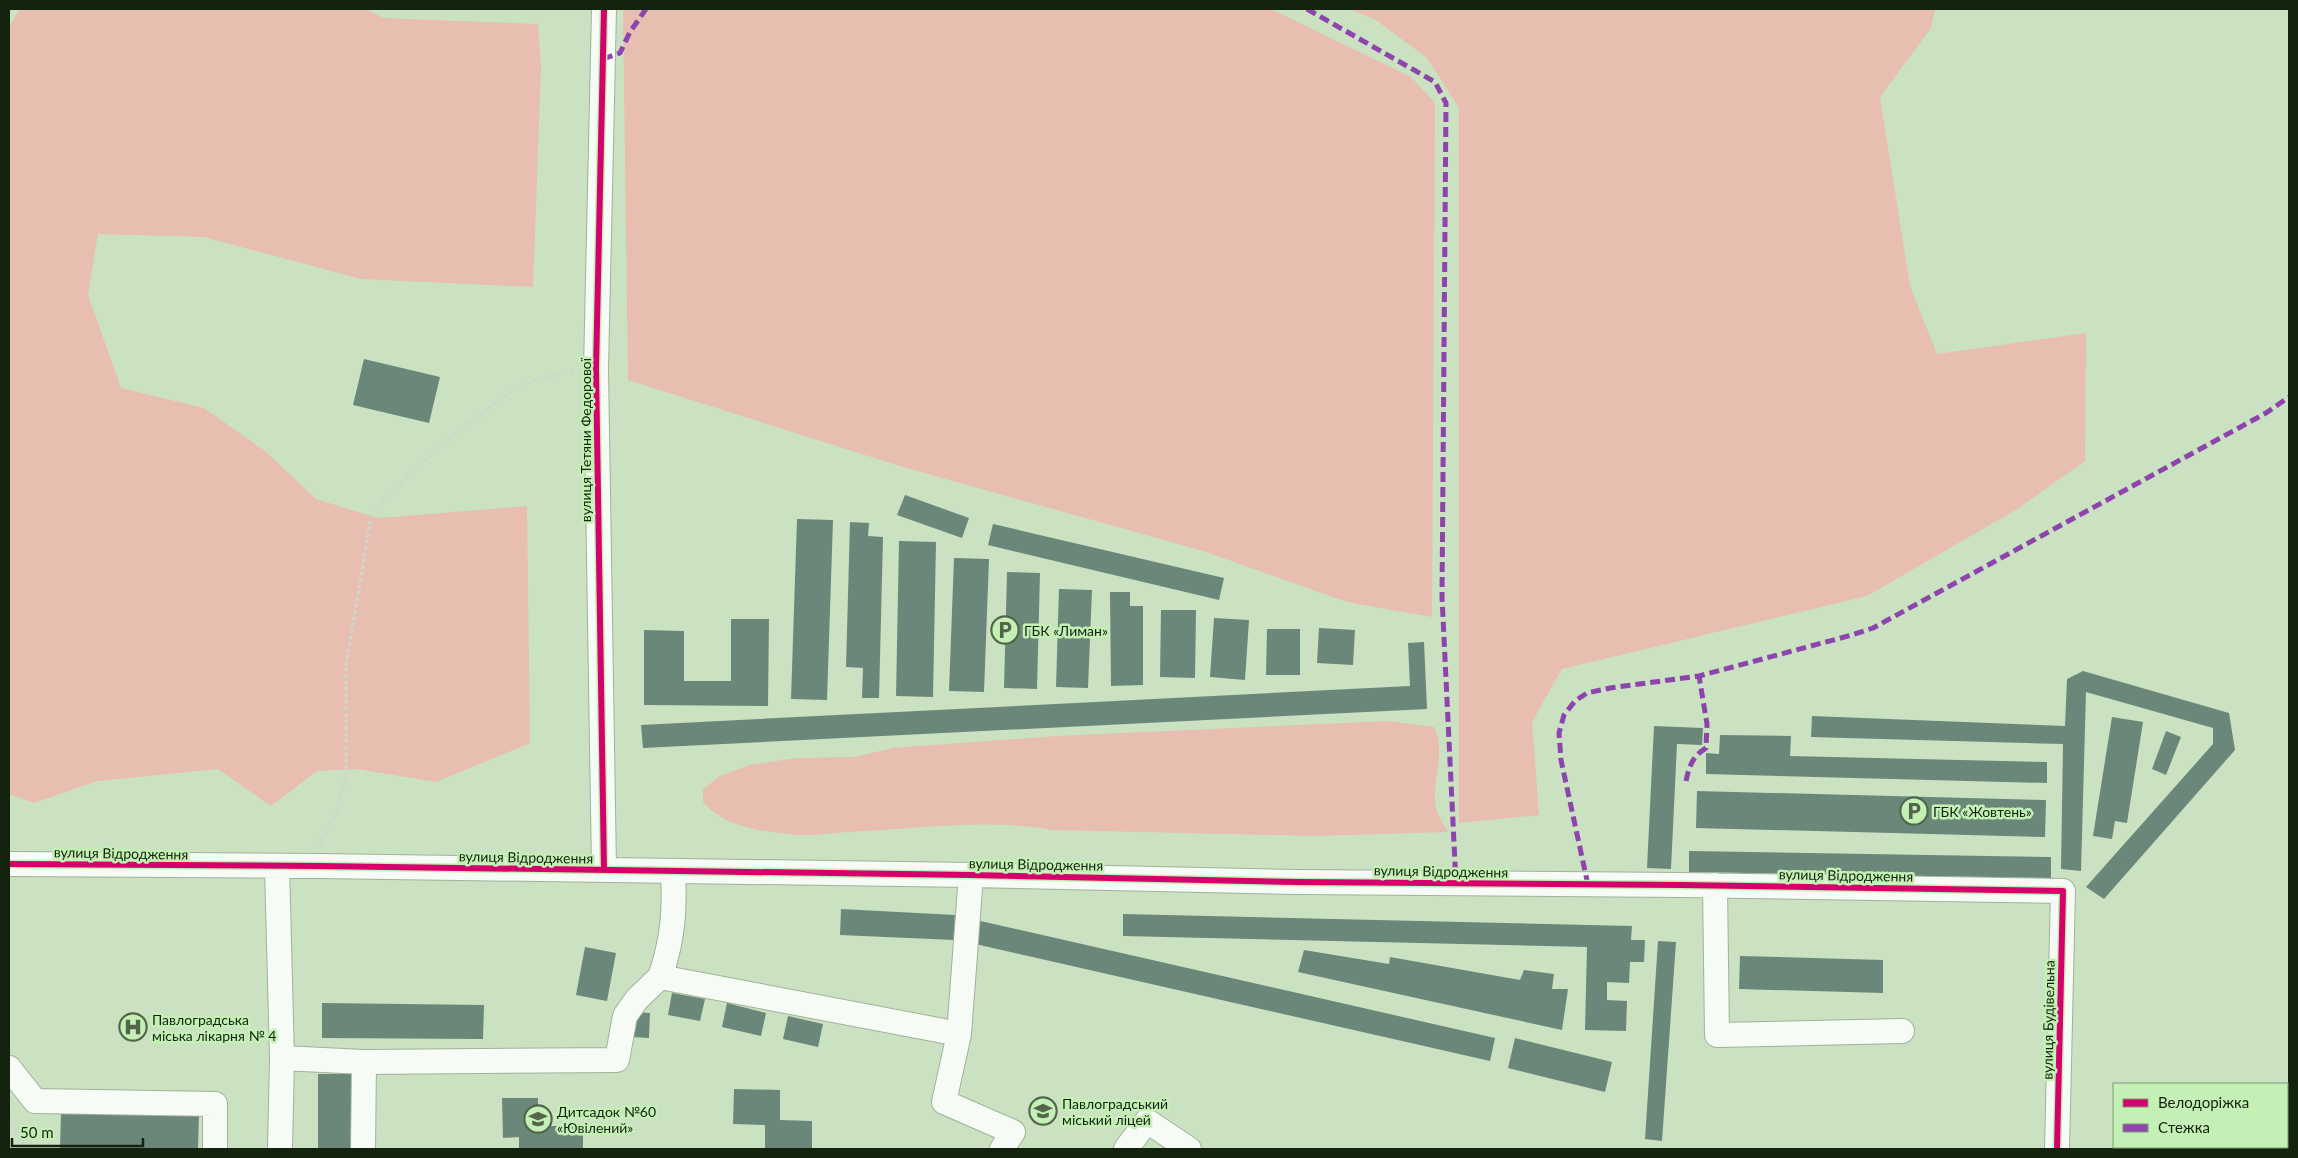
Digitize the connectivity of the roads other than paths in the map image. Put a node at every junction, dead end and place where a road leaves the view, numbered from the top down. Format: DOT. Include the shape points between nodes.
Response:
graph roads {
  1 [pos="604,9"];
  2 [pos="9,864"];
  3 [pos="277,866"];
  4 [pos="604,870"];
  5 [pos="673,871"];
  6 [pos="971,875"];
  7 [pos="1715,885"];
  8 [pos="2063,891"];
  9 [pos="660,977"];
  10 [pos="1902,1031"];
  11 [pos="959,1034"];
  12 [pos="282,1058"];
  13 [pos="364,1062"];
  14 [pos="9,1068"];
  15 [pos="1007,1147"];
  16 [pos="215,1149"];
  17 [pos="280,1149"];
  18 [pos="364,1149"];
  19 [pos="1126,1149"];
  20 [pos="1188,1149"];
  21 [pos="2057,1149"];
  1 -- 4 [label="street, вулиця Тетяни Федорової" via="596,369"];
  2 -- 3 [label="street, вулиця Відродження"];
  3 -- 4 [label="street, вулиця Відродження"];
  3 -- 12 [label="street"];
  4 -- 5 [label="street, вулиця Відродження"];
  5 -- 6 [label="street, вулиця Відродження"];
  5 -- 9 [label="street" via="675,916 668,956"];
  6 -- 7 [label="street, вулиця Відродження" via="1288,882"];
  6 -- 11 [label="street"];
  7 -- 8 [label="street, вулиця Відродження"];
  7 -- 10 [label="street" via="1717,1036"];
  8 -- 21 [label="street, вулиця Будівельна"];
  9 -- 11 [label="street"];
  9 -- 13 [label="street" via="625,1016 617,1060"];
  11 -- 15 [label="street" via="944,1102 1013,1132"];
  12 -- 13 [label="street"];
  12 -- 17 [label="street"];
  13 -- 18 [label="street"];
  14 -- 16 [label="street" via="35,1101 215,1104"];
  19 -- 20 [label="street" via="1147,1121"];
}
